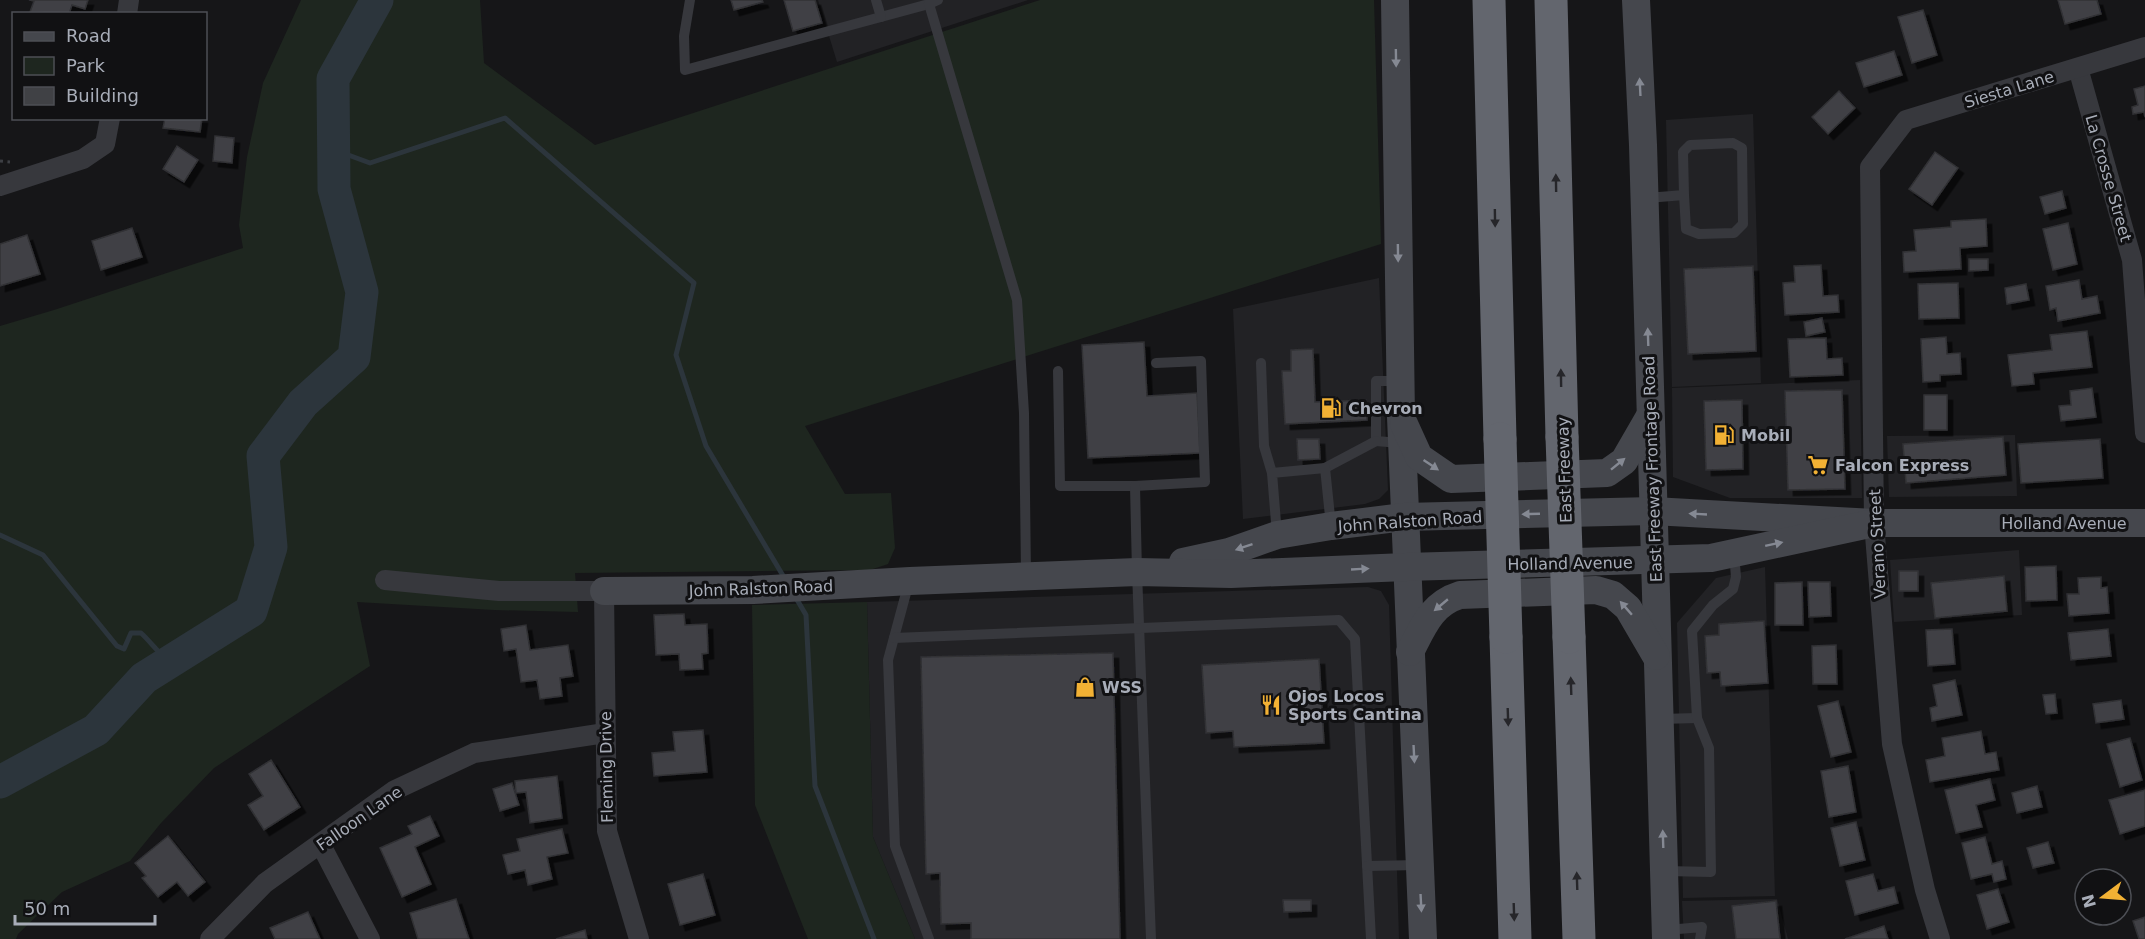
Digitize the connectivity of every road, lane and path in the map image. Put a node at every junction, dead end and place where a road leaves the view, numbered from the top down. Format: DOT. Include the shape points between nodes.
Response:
graph roads {
  1 [pos="690,0"];
  2 [pos="876,0"];
  3 [pos="1395,0"];
  4 [pos="1475,0"];
  5 [pos="1489,0"];
  6 [pos="1551,0"];
  7 [pos="1563,0"];
  8 [pos="1636,0"];
  9 [pos="934,2"];
  10 [pos="881,17"];
  11 [pos="2145,46"];
  12 [pos="2078,68"];
  13 [pos="1554,110"];
  14 [pos="110,120"];
  15 [pos="1884,148"];
  16 [pos="1494,160"];
  17 [pos="0,186"];
  18 [pos="1684,195"];
  19 [pos="1644,199"];
  20 [pos="1156,363"];
  21 [pos="1261,363"];
  22 [pos="1058,371"];
  23 [pos="1650,416"];
  24 [pos="2145,433"];
  25 [pos="1398,436"];
  26 [pos="1325,468"];
  27 [pos="1272,473"];
  28 [pos="1135,486"];
  29 [pos="1653,511"];
  30 [pos="1404,518"];
  31 [pos="1874,523"];
  32 [pos="2145,523"];
  33 [pos="1331,526"];
  34 [pos="1277,536"];
  35 [pos="1734,553"];
  36 [pos="1654,561"];
  37 [pos="1406,567"];
  38 [pos="1137,572"];
  39 [pos="1026,576"];
  40 [pos="385,580"];
  41 [pos="910,581"];
  42 [pos="604,591"];
  43 [pos="1140,628"];
  44 [pos="894,638"];
  45 [pos="1409,654"];
  46 [pos="1657,657"];
  47 [pos="1697,718"];
  48 [pos="1660,719"];
  49 [pos="605,734"];
  50 [pos="321,845"];
  51 [pos="1419,865"];
  52 [pos="1367,866"];
  53 [pos="1664,871"];
  54 [pos="1666,934"];
  55 [pos="210,939"];
  56 [pos="370,939"];
  57 [pos="639,939"];
  58 [pos="928,939"];
  59 [pos="1151,939"];
  60 [pos="1371,939"];
  61 [pos="1422,939"];
  62 [pos="1515,939"];
  63 [pos="1579,939"];
  64 [pos="1700,939"];
  65 [pos="1940,939"];
  1 -- 10 [label="lane" via="684,36 685,70"];
  2 -- 10 [label="lane"];
  3 -- 25 [label="main road, one-way"];
  4 -- 16 [label="highway"];
  5 -- 16 [label="highway"];
  6 -- 13 [label="highway, East Freeway"];
  7 -- 13 [label="highway"];
  19 -- 8 [label="main road, East Freeway Frontage Road, one-way"];
  9 -- 10 [label="lane"];
  9 -- 39 [label="lane" via="1017,300 1024,413"];
  11 -- 12 [label="street, Siesta Lane"];
  12 -- 15 [label="street, Siesta Lane" via="1906,120"];
  12 -- 24 [label="street, La Crosse Street" via="2132,260"];
  63 -- 13 [label="highway, East Freeway, one-way, bridge"];
  14 -- 17 [label="street" via="105,144 83,159"];
  15 -- 31 [label="street, Verano Street" via="1870,167"];
  16 -- 62 [label="highway, one-way, bridge"];
  18 -- 18 [label="lane" via="1686,229 1698,234 1734,233 1743,224 1742,148 1733,143 1690,145 1683,152"];
  18 -- 19 [label="lane"];
  23 -- 19 [label="main road, East Freeway Frontage Road, one-way"];
  20 -- 28 [label="lane" via="1201,362 1205,482"];
  21 -- 27 [label="lane" via="1264,446"];
  22 -- 28 [label="lane" via="1060,486"];
  25 -- 23 [label="main road, one-way" via="1419,457 1451,479 1607,473 1624,461"];
  23 -- 29 [label="main road, East Freeway Frontage Road"];
  25 -- 26 [label="lane"];
  25 -- 30 [label="main road"];
  26 -- 27 [label="lane"];
  26 -- 33 [label="lane"];
  27 -- 34 [label="lane"];
  28 -- 38 [label="lane"];
  29 -- 30 [label="main road, John Ralston Road, one-way"];
  31 -- 29 [label="main road, Holland Avenue, one-way"];
  29 -- 36 [label="main road, East Freeway Frontage Road"];
  30 -- 33 [label="main road, John Ralston Road"];
  30 -- 37 [label="main road"];
  31 -- 32 [label="main road, Holland Avenue"];
  35 -- 31 [label="main road, Holland Avenue, one-way"];
  31 -- 65 [label="street, Verano Street" via="1892,744"];
  33 -- 34 [label="main road, John Ralston Road"];
  34 -- 38 [label="main road, John Ralston Road, one-way" via="1229,552"];
  35 -- 36 [label="main road, Holland Avenue"];
  35 -- 47 [label="lane" via="1733,589 1713,605 1692,631"];
  36 -- 37 [label="main road, Holland Avenue"];
  36 -- 46 [label="main road, East Freeway Frontage Road"];
  38 -- 37 [label="main road, John Ralston Road, one-way" via="1231,574"];
  37 -- 45 [label="main road"];
  38 -- 39 [label="main road, John Ralston Road"];
  38 -- 43 [label="lane"];
  39 -- 41 [label="main road, John Ralston Road"];
  40 -- 42 [label="street, John Ralston Road" via="499,591"];
  41 -- 42 [label="main road, John Ralston Road" via="753,590"];
  41 -- 44 [label="lane"];
  42 -- 49 [label="street, Fleming Drive"];
  43 -- 44 [label="lane"];
  43 -- 52 [label="lane" via="1339,620 1355,639"];
  43 -- 59 [label="lane"];
  44 -- 58 [label="lane" via="888,660 895,846"];
  46 -- 45 [label="main road, one-way" via="1628,608 1613,595 1596,590 1449,598 1429,616"];
  45 -- 51 [label="main road, one-way"];
  46 -- 48 [label="main road, East Freeway Frontage Road"];
  47 -- 48 [label="lane"];
  47 -- 53 [label="lane" via="1709,748 1711,872"];
  53 -- 48 [label="main road, East Freeway Frontage Road, one-way"];
  49 -- 50 [label="street, Falloon Lane" via="474,753 395,790"];
  49 -- 57 [label="street, Fleming Drive" via="607,831"];
  50 -- 55 [label="street, Falloon Lane" via="265,883"];
  50 -- 56 [label="street"];
  51 -- 52 [label="lane"];
  51 -- 61 [label="main road, one-way"];
  52 -- 60 [label="lane"];
  53 -- 54 [label="main road, East Freeway Frontage Road"];
  54 -- 64 [label="lane" via="1702,927"];
}
